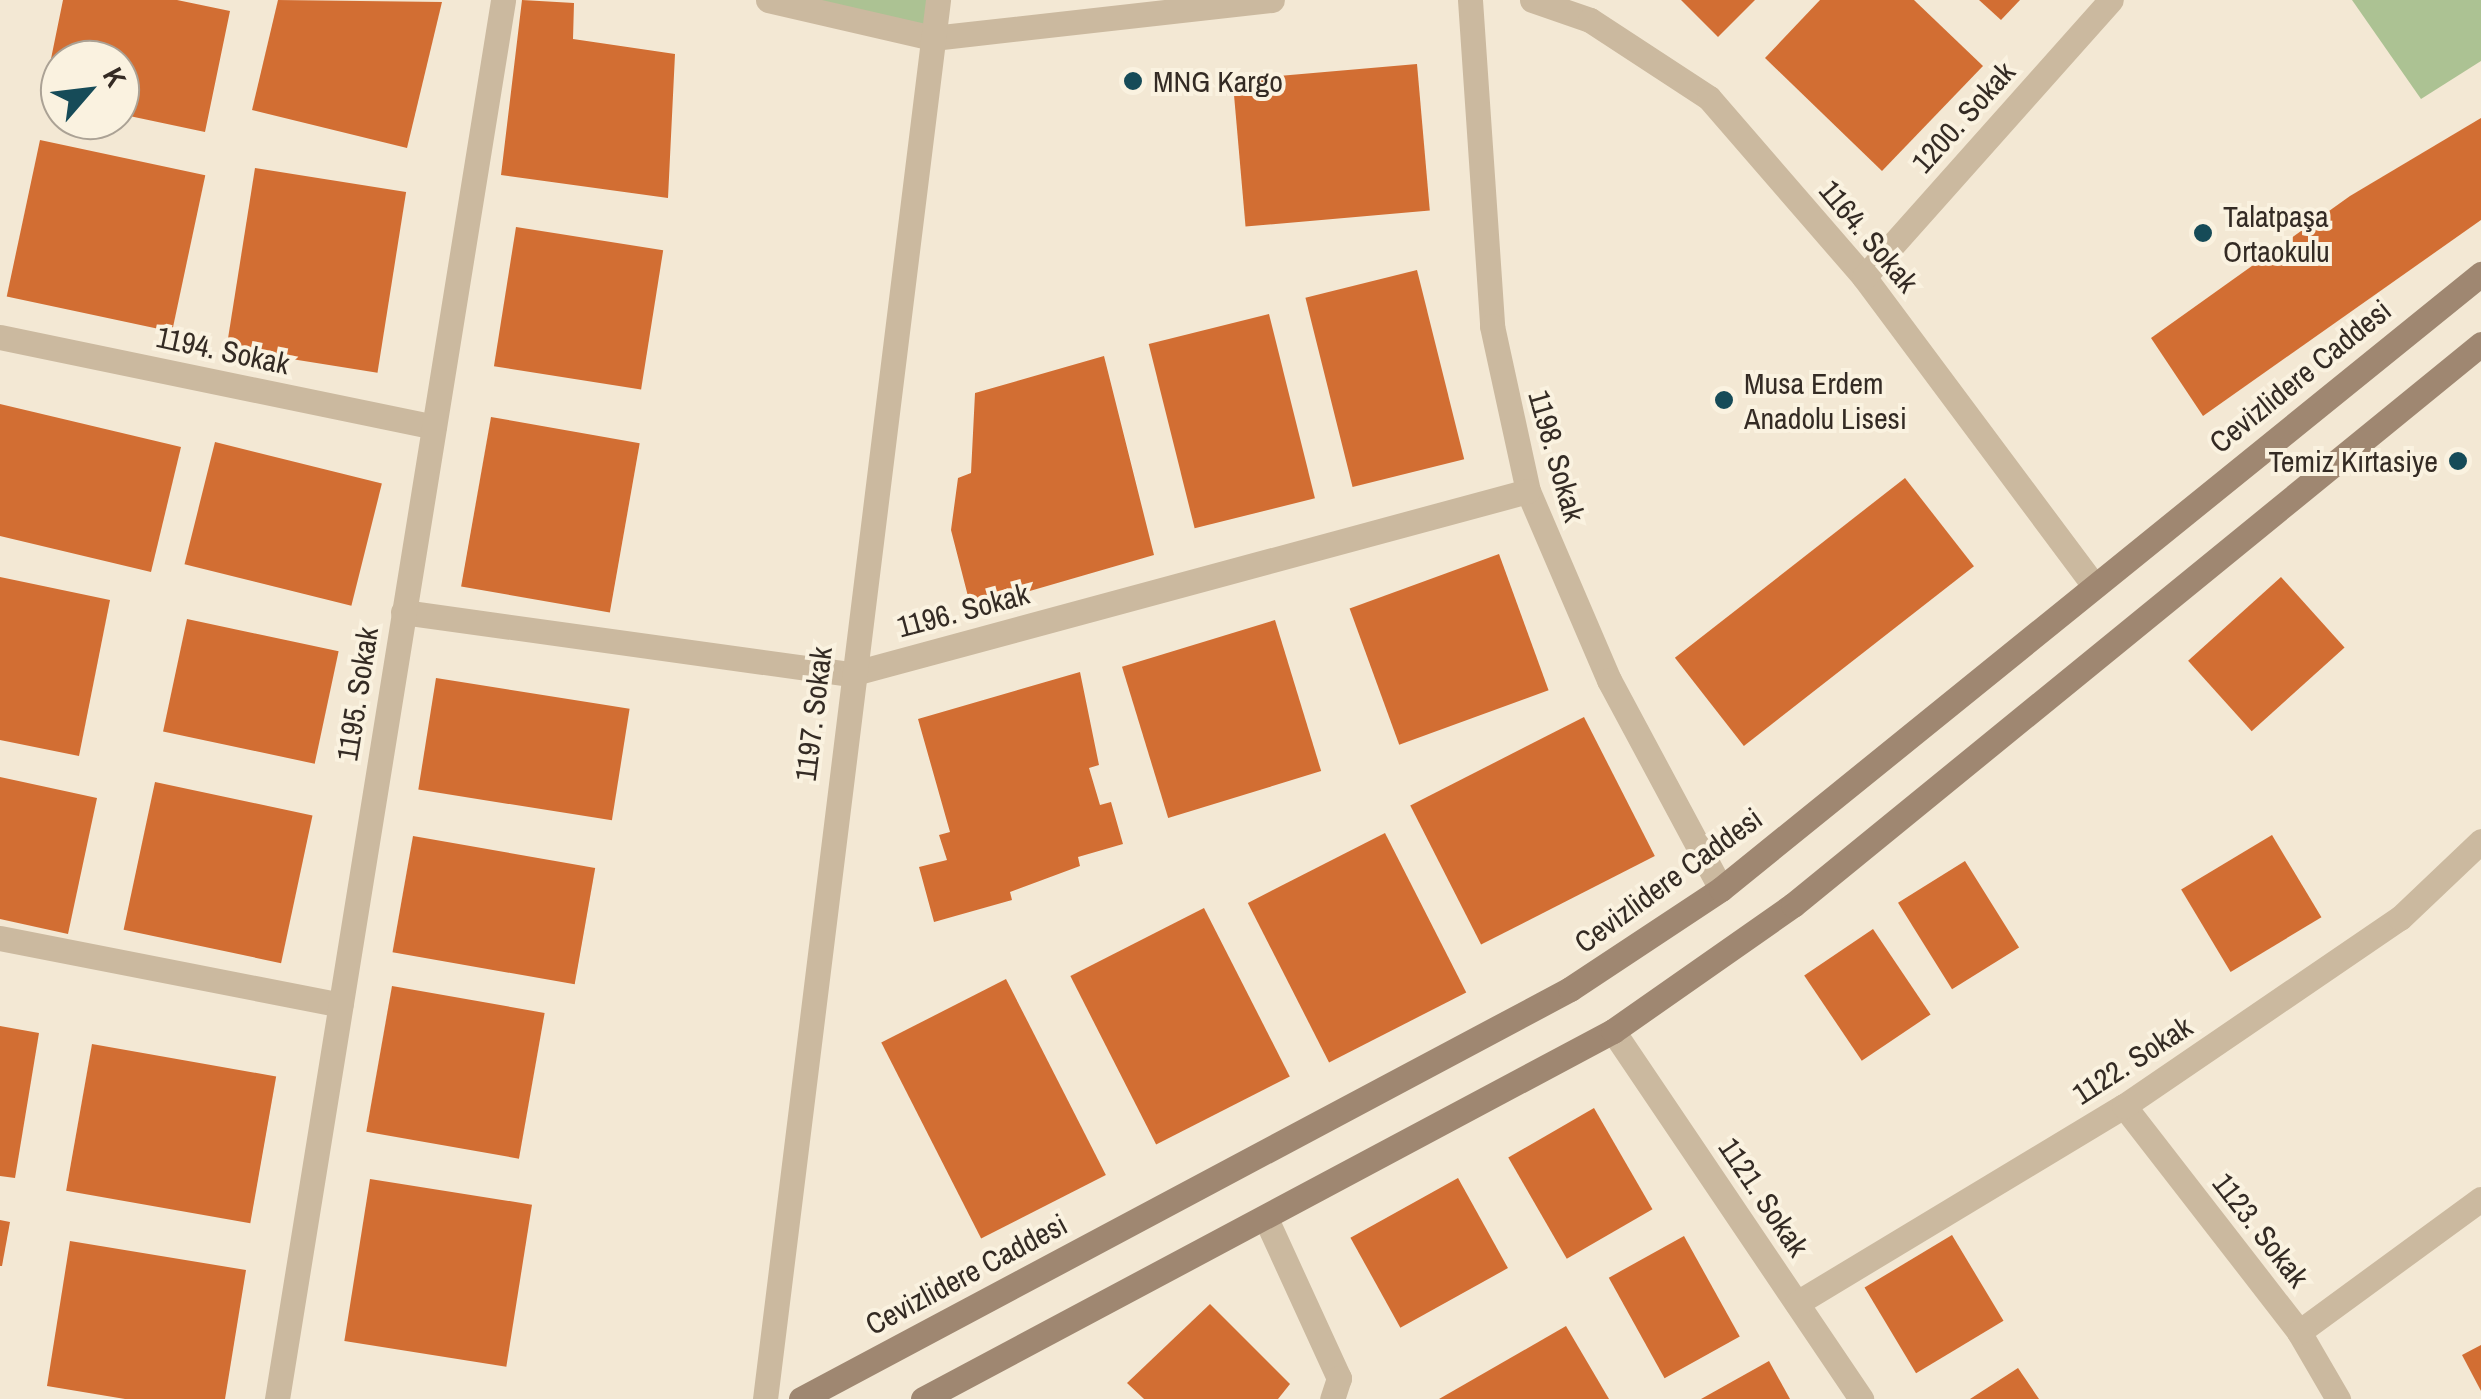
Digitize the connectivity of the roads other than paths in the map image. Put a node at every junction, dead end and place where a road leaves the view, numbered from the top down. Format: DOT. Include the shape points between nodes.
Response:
graph roads {
  1 [pos="502,0"];
  2 [pos="768,0"];
  3 [pos="938,0"];
  4 [pos="1272,0"];
  5 [pos="1470,0"];
  6 [pos="1532,0"];
  7 [pos="2111,0"];
  8 [pos="933,38"];
  9 [pos="2481,274"];
  10 [pos="1864,277"];
  11 [pos="0,337"];
  12 [pos="2481,344"];
  13 [pos="434,426"];
  14 [pos="1528,491"];
  15 [pos="2094,584"];
  16 [pos="404,612"];
  17 [pos="852,674"];
  18 [pos="2481,841"];
  19 [pos="1722,890"];
  20 [pos="0,938"];
  21 [pos="340,1006"];
  22 [pos="1614,1031"];
  23 [pos="2124,1106"];
  24 [pos="2481,1199"];
  25 [pos="1267,1221"];
  26 [pos="1796,1302"];
  27 [pos="2299,1332"];
  28 [pos="277,1399"];
  29 [pos="764,1399"];
  30 [pos="801,1399"];
  31 [pos="923,1399"];
  32 [pos="1332,1399"];
  33 [pos="1861,1399"];
  34 [pos="2338,1399"];
  1 -- 13 [label="street, 1195. Sokak"];
  2 -- 8 [label="street"];
  3 -- 8 [label="street, 1197. Sokak"];
  4 -- 8 [label="street"];
  5 -- 14 [label="street, 1198. Sokak" via="1492,326"];
  6 -- 10 [label="street, 1164. Sokak" via="1590,20 1708,98"];
  7 -- 10 [label="street, 1200. Sokak"];
  8 -- 17 [label="street, 1197. Sokak"];
  9 -- 15 [label="main road, Cevizlidere Caddesi"];
  10 -- 15 [label="street, 1164. Sokak"];
  11 -- 13 [label="street, 1194. Sokak"];
  12 -- 22 [label="main road" via="1793,905"];
  13 -- 16 [label="street, 1195. Sokak"];
  14 -- 17 [label="street, 1196. Sokak"];
  14 -- 19 [label="street, 1198. Sokak" via="1608,680"];
  15 -- 19 [label="main road, Cevizlidere Caddesi"];
  16 -- 17 [label="street, 1196. Sokak"];
  16 -- 21 [label="street, 1195. Sokak"];
  17 -- 29 [label="street, 1197. Sokak"];
  18 -- 23 [label="street, 1122. Sokak" via="2400,918"];
  19 -- 30 [label="main road, Cevizlidere Caddesi" via="1570,990"];
  20 -- 21 [label="street"];
  21 -- 28 [label="street, 1195. Sokak"];
  22 -- 25 [label="main road"];
  22 -- 26 [label="street, 1121. Sokak"];
  23 -- 26 [label="street, 1122. Sokak"];
  23 -- 27 [label="street, 1123. Sokak"];
  24 -- 27 [label="street"];
  25 -- 31 [label="main road"];
  25 -- 32 [label="street" via="1339,1378"];
  26 -- 33 [label="street, 1121. Sokak"];
  27 -- 34 [label="street, 1123. Sokak"];
}
